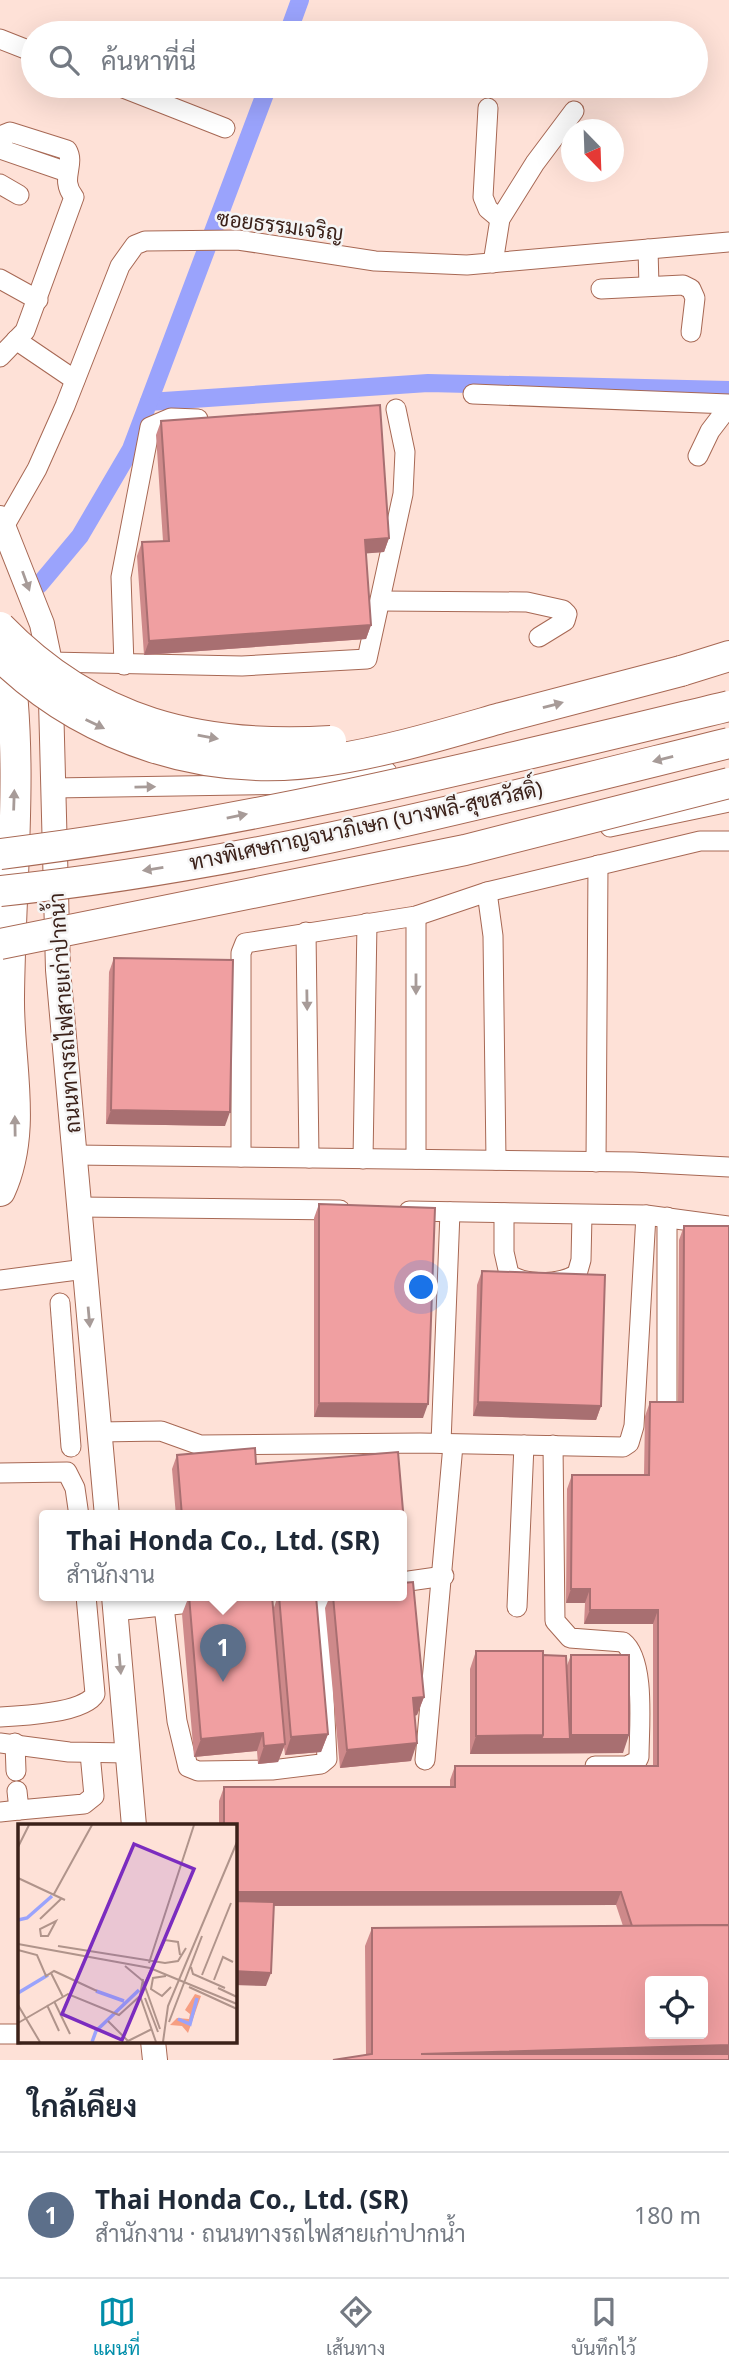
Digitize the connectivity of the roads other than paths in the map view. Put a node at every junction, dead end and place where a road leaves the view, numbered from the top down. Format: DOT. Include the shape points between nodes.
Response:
graph roads {
  1 [pos="0,39"];
  2 [pos="21,47"];
  3 [pos="149,98"];
  4 [pos="488,108"];
  5 [pos="574,111"];
  6 [pos="225,128"];
  7 [pos="0,149"];
  8 [pos="0,184"];
  9 [pos="19,195"];
  10 [pos="500,219"];
  11 [pos="729,242"];
  12 [pos="648,249"];
  13 [pos="493,263"];
  14 [pos="0,279"];
  15 [pos="649,286"];
  16 [pos="601,289"];
  17 [pos="38,300"];
  18 [pos="691,332"];
  19 [pos="16,340"];
  20 [pos="0,357"];
  21 [pos="75,380"];
  22 [pos="473,394"];
  23 [pos="729,405"];
  24 [pos="396,410"];
  25 [pos="198,419"];
  26 [pos="698,456"];
  27 [pos="2,521"];
  28 [pos="381,601"];
  29 [pos="0,625"];
  30 [pos="539,637"];
  31 [pos="0,656"];
  32 [pos="729,656"];
  33 [pos="50,662"];
  34 [pos="124,666"];
  35 [pos="729,699"];
  36 [pos="729,706"];
  37 [pos="500,719"];
  38 [pos="729,743"];
  39 [pos="729,783"];
  40 [pos="52,788"];
  41 [pos="729,802"];
  42 [pos="729,841"];
  43 [pos="0,853"];
  44 [pos="598,865"];
  45 [pos="0,891"];
  46 [pos="487,892"];
  47 [pos="416,916"];
  48 [pos="367,923"];
  49 [pos="306,932"];
  50 [pos="58,941"];
  51 [pos="0,944"];
  52 [pos="75,1155"];
  53 [pos="241,1157"];
  54 [pos="309,1158"];
  55 [pos="363,1159"];
  56 [pos="416,1159"];
  57 [pos="496,1160"];
  58 [pos="596,1162"];
  59 [pos="729,1167"];
  60 [pos="0,1191"];
  61 [pos="79,1207"];
  62 [pos="357,1210"];
  63 [pos="383,1210"];
  64 [pos="450,1212"];
  65 [pos="504,1213"];
  66 [pos="582,1215"];
  67 [pos="646,1215"];
  68 [pos="667,1217"];
  69 [pos="729,1226"];
  70 [pos="85,1269"];
  71 [pos="0,1280"];
  72 [pos="60,1303"];
  73 [pos="94,1375"];
  74 [pos="65,1376"];
  75 [pos="667,1416"];
  76 [pos="99,1432"];
  77 [pos="447,1444"];
  78 [pos="523,1445"];
  79 [pos="553,1445"];
  80 [pos="71,1447"];
  81 [pos="0,1473"];
  82 [pos="78,1510"];
  83 [pos="106,1510"];
  84 [pos="444,1576"];
  85 [pos="407,1581"];
  86 [pos="86,1601"];
  87 [pos="215,1601"];
  88 [pos="319,1601"];
  89 [pos="114,1604"];
  90 [pos="164,1605"];
  91 [pos="517,1607"];
  92 [pos="0,1717"];
  93 [pos="8,1743"];
  94 [pos="128,1753"];
  95 [pos="90,1754"];
  96 [pos="425,1760"];
  97 [pos="572,1766"];
  98 [pos="16,1771"];
  99 [pos="12,1804"];
  100 [pos="134,1824"];
  101 [pos="0,2034"];
  102 [pos="18,2034"];
  103 [pos="153,2042"];
  104 [pos="155,2060"];
  1 -- 2 [label="street"];
  3 -- 6 [label="street"];
  4 -- 10 [label="street" via="483,197"];
  5 -- 10 [label="street"];
  7 -- 17 [label="street" via="67,172 74,197"];
  8 -- 9 [label="street"];
  10 -- 13 [label="street"];
  11 -- 12 [label="street, ซอยธรรมเจริญ"];
  12 -- 13 [label="street, ซอยธรรมเจริญ"];
  12 -- 15 [label="street"];
  13 -- 21 [label="street, ซอยธรรมเจริญ" via="375,261 238,240 145,240 125,255"];
  14 -- 17 [label="street"];
  15 -- 16 [label="street"];
  15 -- 18 [label="street" via="691,289 695,298"];
  17 -- 19 [label="street"];
  19 -- 20 [label="street"];
  19 -- 21 [label="street"];
  21 -- 27 [label="street, ซอยธรรมเจริญ" via="57,445"];
  22 -- 23 [label="street"];
  23 -- 26 [label="street"];
  24 -- 28 [label="street" via="405,452 403,494"];
  25 -- 34 [label="street" via="171,418 150,426 121,577"];
  27 -- 33 [label="main road, ถนนทางรถไฟสายเก่าปากน้ำ, one-way" via="42,624"];
  28 -- 30 [label="street" via="527,602 567,614 565,621"];
  28 -- 34 [label="street" via="367,659"];
  29 -- 37 [label="highway, one-way, bridge" via="58,679 89,698 160,727 208,738 252,743 344,741"];
  60 -- 29 [label="highway, one-way" via="15,1141 8,1032 13,708"];
  31 -- 37 [label="highway, one-way, bridge" via="85,719 126,740 197,760 284,765 329,761"];
  37 -- 32 [label="highway, one-way, bridge"];
  33 -- 34 [label="street"];
  33 -- 40 [label="main road, ถนนทางรถไฟสายเก่าปากน้ำ"];
  40 -- 35 [label="street, one-way" via="310,784 385,773"];
  43 -- 36 [label="highway, ทางพิเศษกาญจนาภิเษก (บางพลี-สุขสวัสดิ์), one-way, bridge" via="172,829 292,806"];
  38 -- 45 [label="highway, ทางพิเศษกาญจนาภิเษก (บางพลี-สุขสวัสดิ์), one-way, bridge" via="297,844"];
  39 -- 51 [label="highway, bridge" via="465,850"];
  40 -- 50 [label="main road, ถนนทางรถไฟสายเก่าปากน้ำ"];
  41 -- 50 [label="street"];
  42 -- 44 [label="street" via="700,841"];
  44 -- 46 [label="street"];
  44 -- 58 [label="street"];
  46 -- 47 [label="street"];
  46 -- 57 [label="street" via="493,936"];
  47 -- 48 [label="street"];
  47 -- 56 [label="street, one-way"];
  48 -- 49 [label="street"];
  48 -- 55 [label="street"];
  49 -- 53 [label="street" via="245,943 241,953"];
  49 -- 54 [label="street, one-way"];
  50 -- 52 [label="main road, ถนนทางรถไฟสายเก่าปากน้ำ"];
  52 -- 53 [label="street"];
  52 -- 61 [label="main road, ถนนทางรถไฟสายเก่าปากน้ำ"];
  53 -- 54 [label="street"];
  54 -- 55 [label="street"];
  55 -- 56 [label="street"];
  56 -- 57 [label="street"];
  57 -- 58 [label="street"];
  58 -- 59 [label="street"];
  61 -- 62 [label="street"];
  61 -- 70 [label="main road, ถนนทางรถไฟสายเก่าปากน้ำ"];
  63 -- 64 [label="street"];
  64 -- 65 [label="street"];
  64 -- 77 [label="street"];
  65 -- 66 [label="street"];
  65 -- 66 [label="street" via="509,1274 518,1280 542,1282 568,1280 577,1274"];
  66 -- 67 [label="street"];
  67 -- 68 [label="street"];
  67 -- 79 [label="street" via="634,1426 629,1443 623,1447"];
  68 -- 69 [label="street"];
  68 -- 75 [label="street"];
  70 -- 71 [label="street"];
  70 -- 73 [label="main road, ถนนทางรถไฟสายเก่าปากน้ำ, one-way"];
  72 -- 74 [label="street"];
  73 -- 74 [label="street"];
  73 -- 76 [label="main road, ถนนทางรถไฟสายเก่าปากน้ำ"];
  74 -- 80 [label="street"];
  76 -- 77 [label="street" via="161,1431 200,1445"];
  76 -- 83 [label="main road, ถนนทางรถไฟสายเก่าปากน้ำ"];
  77 -- 78 [label="street"];
  77 -- 84 [label="street"];
  78 -- 79 [label="street"];
  78 -- 91 [label="street"];
  79 -- 97 [label="street" via="555,1621 570,1637 623,1642 632,1652 638,1675 637,1761 627,1766"];
  81 -- 82 [label="street" via="66,1472 75,1488"];
  84 -- 85 [label="street"];
  84 -- 96 [label="street"];
  86 -- 92 [label="street" via="92,1700 71,1708"];
  87 -- 90 [label="street"];
  88 -- 90 [label="street" via="327,1759 321,1764 272,1770 198,1771 188,1767 177,1721"];
  89 -- 90 [label="street"];
  89 -- 94 [label="main road, one-way"];
  93 -- 95 [label="street"];
  93 -- 98 [label="street"];
  94 -- 95 [label="street"];
  94 -- 100 [label="main road"];
  95 -- 99 [label="street" via="94,1796 90,1801"];
  101 -- 102 [label="street"];
  103 -- 104 [label="main road"];
}
